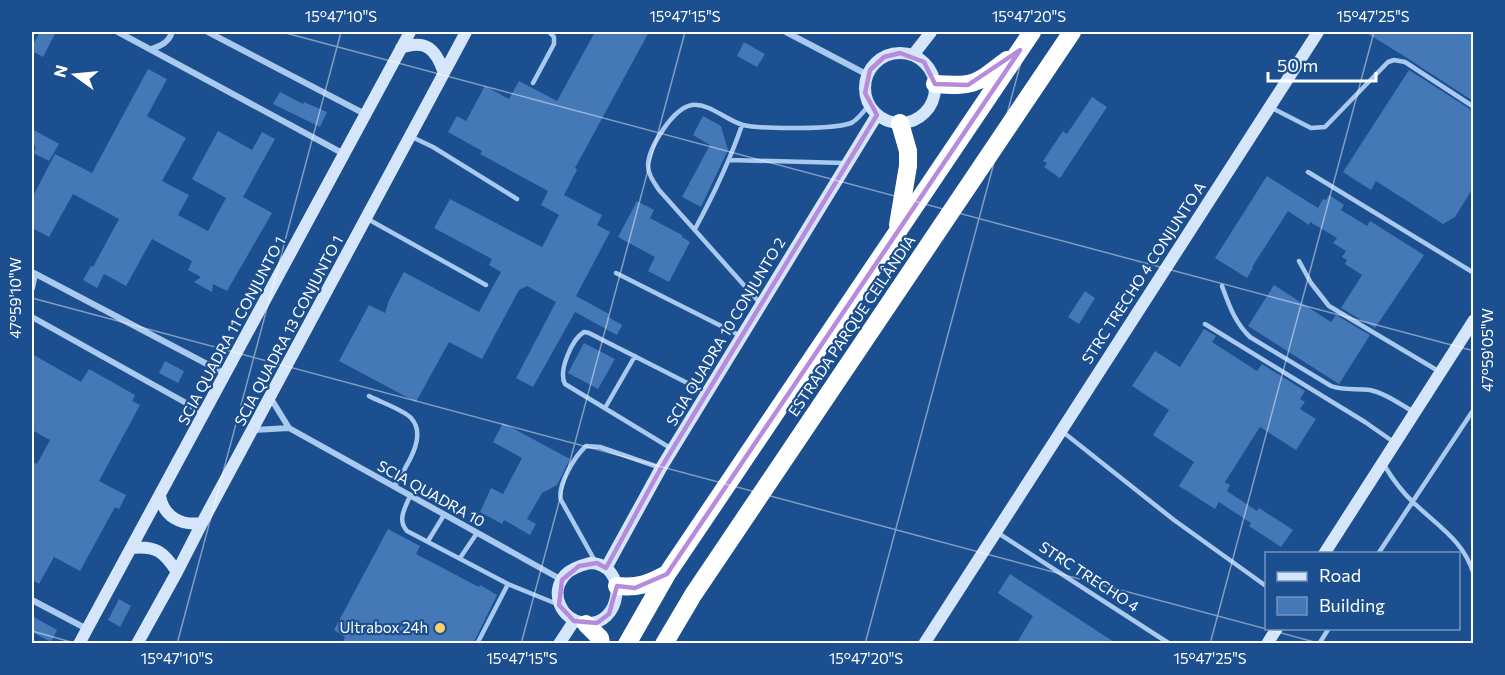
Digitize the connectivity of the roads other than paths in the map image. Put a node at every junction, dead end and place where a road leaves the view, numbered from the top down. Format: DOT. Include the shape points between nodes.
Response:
graph roads {
  1 [pos="118,32"];
  2 [pos="172,32"];
  3 [pos="208,32"];
  4 [pos="410,32"];
  5 [pos="466,32"];
  6 [pos="549,32"];
  7 [pos="786,32"];
  8 [pos="931,32"];
  9 [pos="1032,32"];
  10 [pos="1072,32"];
  11 [pos="1318,32"];
  12 [pos="401,48"];
  13 [pos="151,49"];
  14 [pos="1020,50"];
  15 [pos="913,55"];
  16 [pos="444,73"];
  17 [pos="868,75"];
  18 [pos="533,83"];
  19 [pos="935,84"];
  20 [pos="1269,107"];
  21 [pos="1473,107"];
  22 [pos="873,110"];
  23 [pos="365,114"];
  24 [pos="900,123"];
  25 [pos="742,125"];
  26 [pos="410,136"];
  27 [pos="345,154"];
  28 [pos="730,160"];
  29 [pos="847,163"];
  30 [pos="1308,172"];
  31 [pos="517,199"];
  32 [pos="366,218"];
  33 [pos="695,230"];
  34 [pos="897,233"];
  35 [pos="1299,261"];
  36 [pos="33,273"];
  37 [pos="616,273"];
  38 [pos="1473,273"];
  39 [pos="486,285"];
  40 [pos="1222,286"];
  41 [pos="32,288"];
  42 [pos="761,304"];
  43 [pos="32,317"];
  44 [pos="1473,320"];
  45 [pos="1205,324"];
  46 [pos="741,336"];
  47 [pos="1469,338"];
  48 [pos="635,356"];
  49 [pos="1440,372"];
  50 [pos="226,374"];
  51 [pos="706,393"];
  52 [pos="369,396"];
  53 [pos="270,397"];
  54 [pos="605,408"];
  55 [pos="1473,409"];
  56 [pos="1414,412"];
  57 [pos="204,413"];
  58 [pos="289,428"];
  59 [pos="252,430"];
  60 [pos="1061,430"];
  61 [pos="1395,443"];
  62 [pos="672,449"];
  63 [pos="1382,463"];
  64 [pos="661,468"];
  65 [pos="394,487"];
  66 [pos="160,496"];
  67 [pos="410,496"];
  68 [pos="1412,502"];
  69 [pos="444,515"];
  70 [pos="202,523"];
  71 [pos="996,532"];
  72 [pos="477,533"];
  73 [pos="428,541"];
  74 [pos="131,548"];
  75 [pos="1325,552"];
  76 [pos="1379,552"];
  77 [pos="460,558"];
  78 [pos="602,566"];
  79 [pos="177,572"];
  80 [pos="667,574"];
  81 [pos="1473,575"];
  82 [pos="562,580"];
  83 [pos="508,584"];
  84 [pos="1265,585"];
  85 [pos="617,586"];
  86 [pos="32,600"];
  87 [pos="559,605"];
  88 [pos="580,622"];
  89 [pos="87,629"];
  90 [pos="1276,630"];
  91 [pos="1328,630"];
  92 [pos="79,644"];
  93 [pos="137,644"];
  94 [pos="477,644"];
  95 [pos="559,644"];
  96 [pos="602,644"];
  97 [pos="627,644"];
  98 [pos="664,644"];
  99 [pos="924,644"];
  100 [pos="1170,644"];
  101 [pos="1267,644"];
  102 [pos="1319,644"];
  1 -- 13 [label="street"];
  2 -- 13 [label="street" via="162,45"];
  3 -- 23 [label="street"];
  4 -- 12 [label="street, SCIA QUADRA 11 CONJUNTO 1"];
  5 -- 16 [label="street, SCIA QUADRA 13 CONJUNTO 1"];
  6 -- 18 [label="lane" via="554,44"];
  7 -- 17 [label="street"];
  8 -- 15 [label="street"];
  9 -- 14 [label="highway, ESTRADA PARQUE CEILÂNDIA"];
  10 -- 98 [label="highway, ESTRADA PARQUE CEILÂNDIA" via="693,595"];
  11 -- 20 [label="street, STRC TRECHO 4 CONJUNTO A"];
  12 -- 16 [label="street" via="424,45 439,59"];
  12 -- 23 [label="street, SCIA QUADRA 11 CONJUNTO 1"];
  13 -- 27 [label="street"];
  14 -- 19 [label="highway" via="968,85"];
  14 -- 34 [label="highway, ESTRADA PARQUE CEILÂNDIA"];
  15 -- 17 [label="street" via="884,57"];
  15 -- 19 [label="street" via="924,62"];
  16 -- 26 [label="street, SCIA QUADRA 13 CONJUNTO 1"];
  17 -- 22 [label="street" via="865,93"];
  19 -- 24 [label="street" via="926,111 914,120"];
  20 -- 21 [label="lane" via="1311,128 1325,127 1394,60 1405,62"];
  20 -- 60 [label="street, STRC TRECHO 4 CONJUNTO A"];
  22 -- 24 [label="street" via="888,122"];
  22 -- 25 [label="lane" via="839,125"];
  22 -- 29 [label="street, SCIA QUADRA 10 CONJUNTO 2"];
  23 -- 27 [label="street, SCIA QUADRA 11 CONJUNTO 1"];
  24 -- 34 [label="highway" via="908,166"];
  25 -- 28 [label="lane"];
  25 -- 33 [label="lane" via="702,106 683,108 671,118 649,156 651,179"];
  26 -- 31 [label="lane"];
  26 -- 32 [label="street, SCIA QUADRA 13 CONJUNTO 1"];
  27 -- 50 [label="street, SCIA QUADRA 11 CONJUNTO 1"];
  28 -- 29 [label="lane"];
  28 -- 33 [label="lane"];
  29 -- 42 [label="street, SCIA QUADRA 10 CONJUNTO 2"];
  30 -- 38 [label="lane"];
  32 -- 39 [label="lane"];
  32 -- 53 [label="street, SCIA QUADRA 13 CONJUNTO 1"];
  33 -- 42 [label="lane"];
  34 -- 80 [label="highway, ESTRADA PARQUE CEILÂNDIA"];
  35 -- 49 [label="lane" via="1329,306"];
  36 -- 41 [label="street"];
  36 -- 50 [label="street"];
  37 -- 46 [label="lane"];
  40 -- 56 [label="lane" via="1233,316 1250,337 1331,386 1371,390"];
  42 -- 46 [label="street, SCIA QUADRA 10 CONJUNTO 2"];
  43 -- 57 [label="street"];
  44 -- 47 [label="street"];
  45 -- 61 [label="lane"];
  46 -- 51 [label="street, SCIA QUADRA 10 CONJUNTO 2"];
  47 -- 49 [label="street"];
  48 -- 51 [label="lane"];
  48 -- 54 [label="lane"];
  48 -- 54 [label="lane" via="589,333 584,332 576,340 562,378 565,384"];
  49 -- 56 [label="street"];
  50 -- 57 [label="street, SCIA QUADRA 11 CONJUNTO 1"];
  51 -- 62 [label="street, SCIA QUADRA 10 CONJUNTO 2"];
  52 -- 65 [label="lane" via="411,417 416,426 417,440"];
  53 -- 58 [label="street, SCIA QUADRA 10"];
  53 -- 59 [label="street, SCIA QUADRA 13 CONJUNTO 1"];
  54 -- 62 [label="lane"];
  55 -- 68 [label="lane"];
  56 -- 61 [label="street"];
  57 -- 66 [label="street, SCIA QUADRA 11 CONJUNTO 1"];
  58 -- 59 [label="street"];
  58 -- 65 [label="street, SCIA QUADRA 10"];
  59 -- 70 [label="street, SCIA QUADRA 13 CONJUNTO 1"];
  60 -- 71 [label="street, STRC TRECHO 4 CONJUNTO A"];
  60 -- 84 [label="lane" via="1174,520"];
  61 -- 63 [label="street"];
  62 -- 64 [label="street, SCIA QUADRA 10 CONJUNTO 2"];
  63 -- 68 [label="lane"];
  63 -- 75 [label="street"];
  64 -- 78 [label="street, SCIA QUADRA 10 CONJUNTO 2"];
  64 -- 78 [label="lane" via="600,447 586,446 581,450 559,492"];
  65 -- 67 [label="street, SCIA QUADRA 10"];
  66 -- 70 [label="street" via="169,515 180,522"];
  66 -- 74 [label="street, SCIA QUADRA 11 CONJUNTO 1"];
  67 -- 69 [label="street, SCIA QUADRA 10"];
  67 -- 73 [label="lane" via="401,519 403,526"];
  68 -- 76 [label="lane"];
  68 -- 81 [label="lane" via="1461,545"];
  69 -- 72 [label="street, SCIA QUADRA 10"];
  69 -- 73 [label="lane"];
  70 -- 79 [label="street, SCIA QUADRA 13 CONJUNTO 1"];
  71 -- 99 [label="street, STRC TRECHO 4 CONJUNTO A"];
  71 -- 100 [label="lane, STRC TRECHO 4"];
  72 -- 77 [label="lane"];
  72 -- 82 [label="street, SCIA QUADRA 10"];
  73 -- 77 [label="lane"];
  74 -- 79 [label="street" via="156,549"];
  74 -- 89 [label="street, SCIA QUADRA 11 CONJUNTO 1"];
  77 -- 83 [label="lane"];
  78 -- 82 [label="street" via="579,566"];
  78 -- 85 [label="street" via="614,576"];
  79 -- 93 [label="street, SCIA QUADRA 13 CONJUNTO 1"];
  80 -- 85 [label="highway" via="635,588"];
  80 -- 97 [label="highway, ESTRADA PARQUE CEILÂNDIA"];
  82 -- 87 [label="street" via="557,595"];
  83 -- 87 [label="lane"];
  83 -- 94 [label="lane"];
  85 -- 88 [label="street" via="616,601 609,614 597,623"];
  86 -- 89 [label="street"];
  87 -- 88 [label="street"];
  88 -- 95 [label="street"];
  88 -- 96 [label="highway"];
  89 -- 92 [label="street, SCIA QUADRA 11 CONJUNTO 1"];
  90 -- 101 [label="street"];
  91 -- 102 [label="lane"];
}
